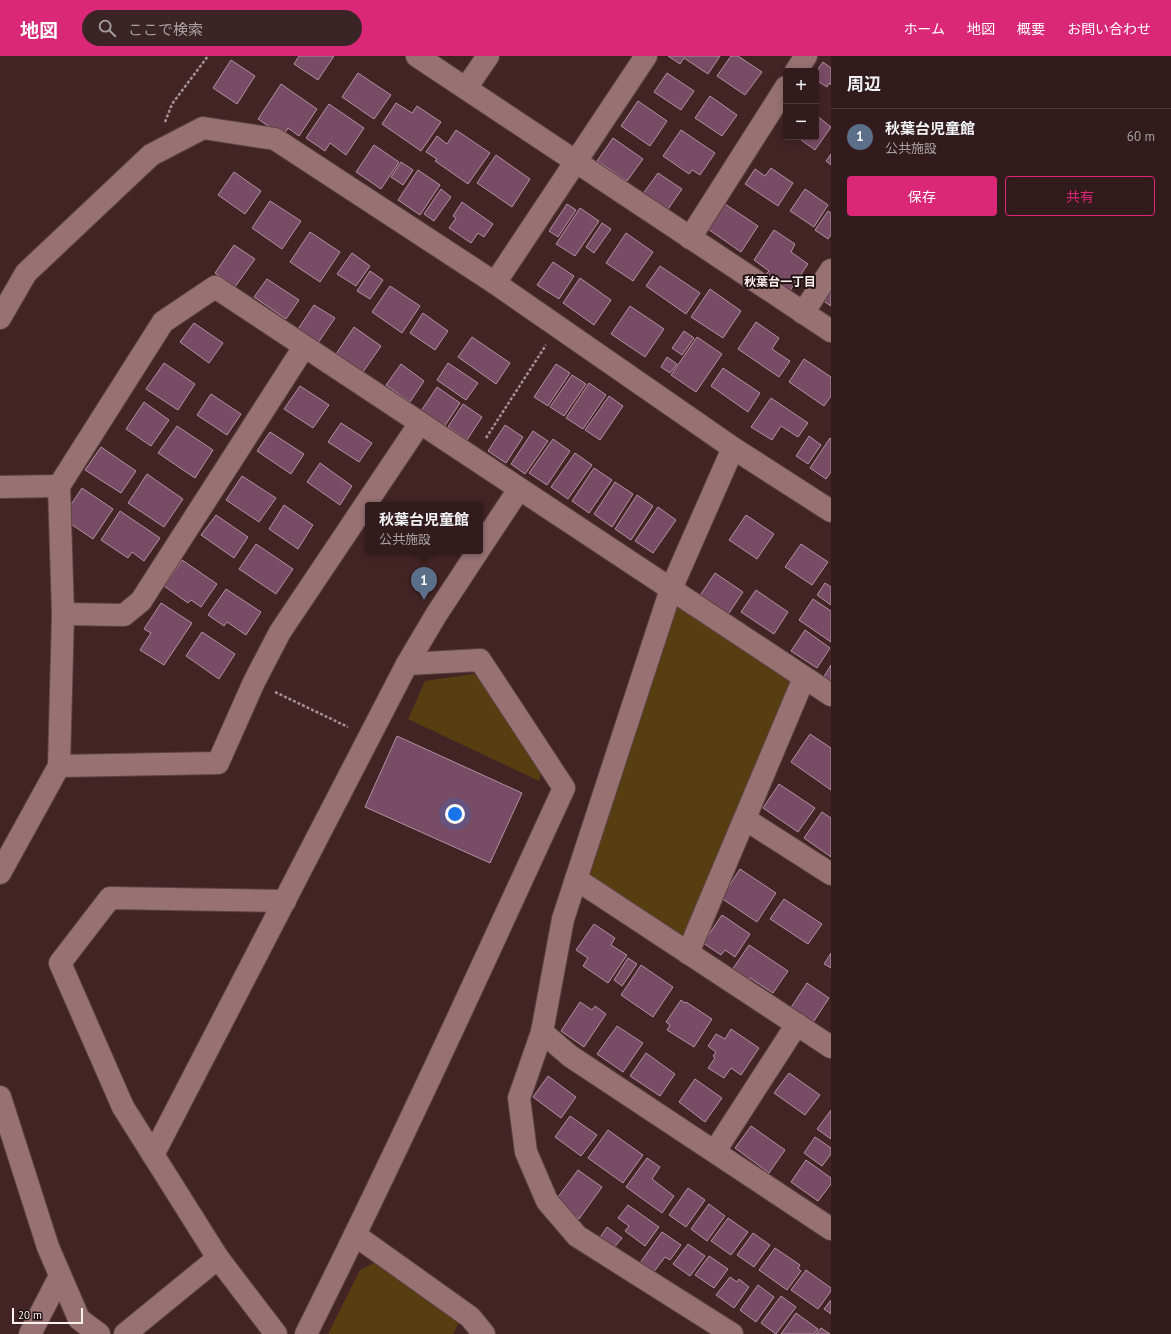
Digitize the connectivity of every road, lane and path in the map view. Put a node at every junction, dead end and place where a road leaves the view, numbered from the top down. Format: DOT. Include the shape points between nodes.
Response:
graph roads {
  1 [pos="208,56"];
  2 [pos="417,56"];
  3 [pos="488,56"];
  4 [pos="646,56"];
  5 [pos="806,56"];
  6 [pos="798,68"];
  7 [pos="466,88"];
  8 [pos="783,92"];
  9 [pos="151,155"];
  10 [pos="576,162"];
  11 [pos="690,238"];
  12 [pos="831,270"];
  13 [pos="495,283"];
  14 [pos="803,313"];
  15 [pos="0,318"];
  16 [pos="558,327"];
  17 [pos="831,332"];
  18 [pos="304,347"];
  19 [pos="420,423"];
  20 [pos="733,448"];
  21 [pos="472,459"];
  22 [pos="59,486"];
  23 [pos="0,487"];
  24 [pos="519,490"];
  25 [pos="367,502"];
  26 [pos="365,505"];
  27 [pos="831,511"];
  28 [pos="483,544"];
  29 [pos="476,554"];
  30 [pos="671,589"];
  31 [pos="63,614"];
  32 [pos="407,664"];
  33 [pos="804,678"];
  34 [pos="254,682"];
  35 [pos="831,695"];
  36 [pos="368,737"];
  37 [pos="59,766"];
  38 [pos="745,819"];
  39 [pos="0,872"];
  40 [pos="831,874"];
  41 [pos="576,879"];
  42 [pos="285,901"];
  43 [pos="688,953"];
  44 [pos="797,1024"];
  45 [pos="542,1032"];
  46 [pos="831,1047"];
  47 [pos="0,1097"];
  48 [pos="715,1151"];
  49 [pos="153,1155"];
  50 [pos="831,1229"];
  51 [pos="355,1236"];
  52 [pos="218,1258"];
  53 [pos="60,1276"];
  54 [pos="30,1334"];
  55 [pos="99,1334"];
  56 [pos="125,1334"];
  57 [pos="276,1334"];
  58 [pos="306,1334"];
  59 [pos="484,1334"];
  60 [pos="732,1334"];
  1 -- 9 [label="path" via="172,104"];
  2 -- 7 [label="street"];
  3 -- 7 [label="street"];
  4 -- 10 [label="street"];
  5 -- 6 [label="street"];
  7 -- 10 [label="street"];
  8 -- 11 [label="street"];
  9 -- 13 [label="street" via="203,128 275,139"];
  9 -- 15 [label="street" via="26,273"];
  10 -- 11 [label="street"];
  10 -- 13 [label="street"];
  11 -- 14 [label="street"];
  12 -- 14 [label="street"];
  13 -- 16 [label="street"];
  14 -- 17 [label="street"];
  16 -- 20 [label="street"];
  16 -- 21 [label="path"];
  18 -- 19 [label="street"];
  18 -- 22 [label="street" via="215,287 163,322"];
  18 -- 31 [label="street" via="141,601 124,615"];
  19 -- 21 [label="street"];
  19 -- 25 [label="street"];
  20 -- 27 [label="street"];
  20 -- 30 [label="street"];
  21 -- 24 [label="street"];
  22 -- 23 [label="street"];
  22 -- 31 [label="street"];
  24 -- 28 [label="street"];
  24 -- 30 [label="street"];
  26 -- 34 [label="street" via="280,632"];
  29 -- 32 [label="street"];
  30 -- 33 [label="street"];
  30 -- 41 [label="street"];
  31 -- 37 [label="street"];
  32 -- 36 [label="street"];
  32 -- 51 [label="street" via="480,660 564,788"];
  33 -- 35 [label="street"];
  33 -- 38 [label="street"];
  34 -- 36 [label="path"];
  34 -- 37 [label="street" via="218,763"];
  36 -- 42 [label="street"];
  37 -- 39 [label="street"];
  38 -- 40 [label="street"];
  38 -- 43 [label="street"];
  41 -- 43 [label="street"];
  41 -- 45 [label="street" via="563,919"];
  42 -- 49 [label="street"];
  42 -- 49 [label="street" via="110,898 60,963 123,1107"];
  43 -- 44 [label="street"];
  44 -- 46 [label="street"];
  44 -- 48 [label="street"];
  45 -- 48 [label="street" via="570,1056"];
  45 -- 60 [label="street" via="519,1098 526,1152 547,1201 577,1236"];
  47 -- 53 [label="street" via="48,1247"];
  48 -- 50 [label="street"];
  49 -- 52 [label="street"];
  51 -- 58 [label="street"];
  51 -- 59 [label="street" via="470,1317"];
  52 -- 56 [label="street"];
  52 -- 57 [label="street"];
  53 -- 54 [label="street"];
  53 -- 55 [label="street" via="79,1319"];
}
